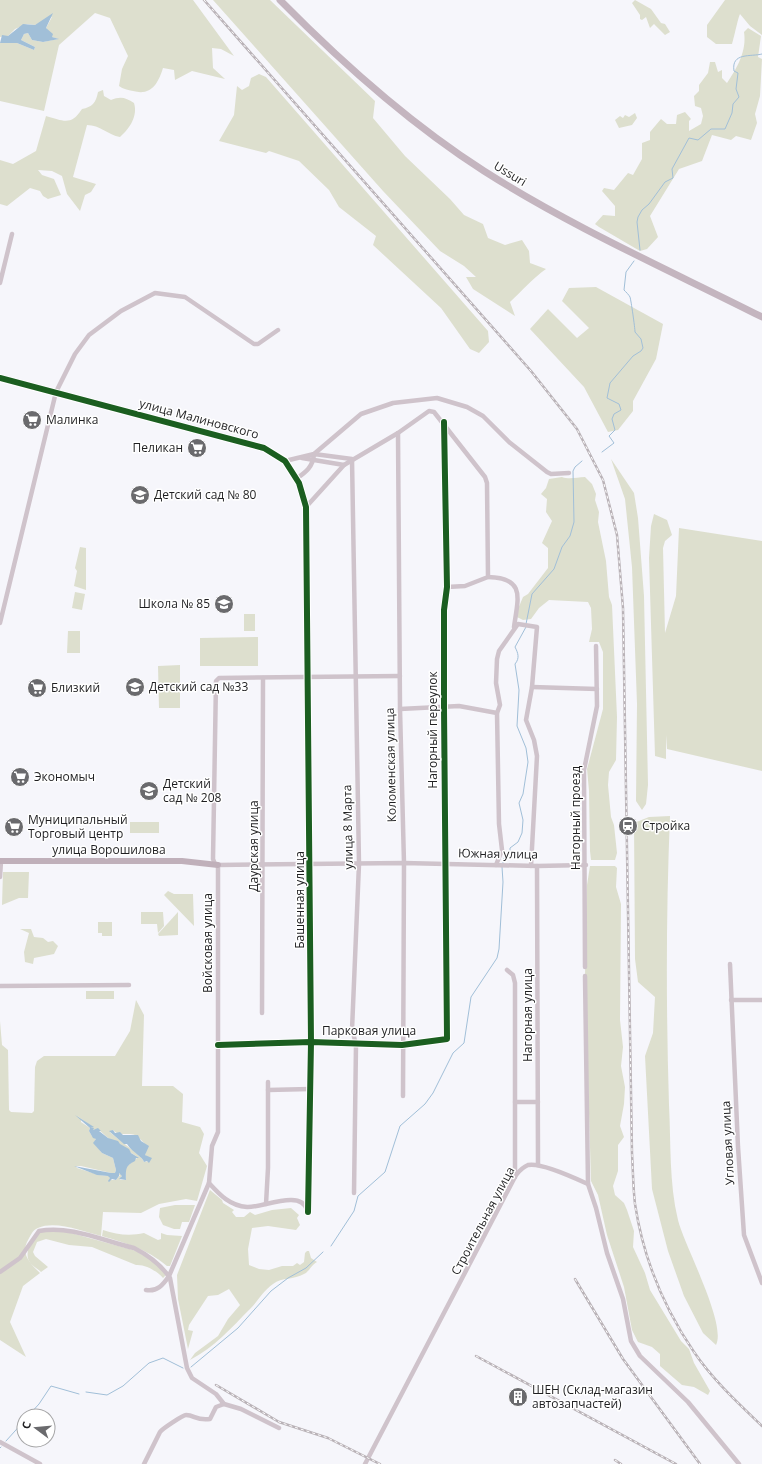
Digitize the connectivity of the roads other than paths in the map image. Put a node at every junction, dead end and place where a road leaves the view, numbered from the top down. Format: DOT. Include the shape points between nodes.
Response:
graph roads {
  1 [pos="280,0"];
  2 [pos="12,234"];
  3 [pos="0,283"];
  4 [pos="762,317"];
  5 [pos="278,330"];
  6 [pos="0,378"];
  7 [pos="56,392"];
  8 [pos="444,422"];
  9 [pos="398,433"];
  10 [pos="314,454"];
  11 [pos="300,458"];
  12 [pos="352,459"];
  13 [pos="285,461"];
  14 [pos="314,461"];
  15 [pos="344,465"];
  16 [pos="570,473"];
  17 [pos="296,479"];
  18 [pos="306,507"];
  19 [pos="488,577"];
  20 [pos="306,587"];
  21 [pos="447,587"];
  22 [pos="0,623"];
  23 [pos="514,627"];
  24 [pos="596,646"];
  25 [pos="307,676"];
  26 [pos="356,676"];
  27 [pos="400,676"];
  28 [pos="263,678"];
  29 [pos="532,687"];
  30 [pos="598,689"];
  31 [pos="444,708"];
  32 [pos="400,709"];
  33 [pos="497,713"];
  34 [pos="0,861"];
  35 [pos="404,863"];
  36 [pos="445,863"];
  37 [pos="310,864"];
  38 [pos="360,864"];
  39 [pos="218,865"];
  40 [pos="264,865"];
  41 [pos="496,865"];
  42 [pos="586,865"];
  43 [pos="531,866"];
  44 [pos="537,866"];
  45 [pos="0,878"];
  46 [pos="730,964"];
  47 [pos="585,967"];
  48 [pos="507,970"];
  49 [pos="585,976"];
  50 [pos="129,985"];
  51 [pos="0,986"];
  52 [pos="731,1000"];
  53 [pos="762,1000"];
  54 [pos="262,1013"];
  55 [pos="447,1039"];
  56 [pos="311,1042"];
  57 [pos="356,1044"];
  58 [pos="218,1045"];
  59 [pos="402,1045"];
  60 [pos="268,1082"];
  61 [pos="310,1089"];
  62 [pos="268,1090"];
  63 [pos="403,1096"];
  64 [pos="515,1102"];
  65 [pos="538,1102"];
  66 [pos="538,1165"];
  67 [pos="515,1177"];
  68 [pos="209,1183"];
  69 [pos="588,1184"];
  70 [pos="354,1193"];
  71 [pos="266,1204"];
  72 [pos="0,1272"];
  73 [pos="169,1276"];
  74 [pos="762,1283"];
  75 [pos="146,1290"];
  76 [pos="224,1404"];
  77 [pos="279,1428"];
  78 [pos="0,1442"];
  79 [pos="40,1464"];
  80 [pos="144,1464"];
  81 [pos="365,1464"];
  82 [pos="739,1464"];
  1 -- 4 [label="highway, Ussuri" via="369,84 449,148 482,170 548,209"];
  2 -- 3 [label="street"];
  5 -- 7 [label="street" via="258,344 254,344 185,297 155,293 121,311 89,335 75,354"];
  6 -- 7 [label="street, улица Малиновского"];
  7 -- 13 [label="street, улица Малиновского" via="254,444"];
  7 -- 22 [label="street"];
  8 -- 9 [label="street" via="432,410"];
  8 -- 19 [label="street" via="486,480"];
  8 -- 21 [label="street, Нагорный переулок"];
  9 -- 12 [label="street"];
  9 -- 27 [label="street, Коломенская улица"];
  10 -- 11 [label="street"];
  10 -- 12 [label="street"];
  10 -- 14 [label="street"];
  10 -- 16 [label="street" via="361,414 393,403 437,398 467,407 483,416 508,442 547,472"];
  11 -- 13 [label="street"];
  11 -- 14 [label="street"];
  12 -- 15 [label="street"];
  12 -- 26 [label="street, улица 8 Марта"];
  13 -- 17 [label="street, улица Малиновского"];
  14 -- 15 [label="street"];
  14 -- 17 [label="street" via="309,470"];
  15 -- 18 [label="street"];
  17 -- 18 [label="street, улица Малиновского"];
  18 -- 20 [label="street, улица Малиновского"];
  19 -- 21 [label="street" via="465,586"];
  19 -- 23 [label="street" via="508,579 514,583 517,592"];
  20 -- 25 [label="street, Башенная улица"];
  21 -- 31 [label="street, Нагорный переулок" via="444,610"];
  23 -- 29 [label="street" via="518,624 537,627"];
  23 -- 33 [label="street" via="497,659 496,683 500,705"];
  24 -- 30 [label="street, Нагорный проезд"];
  25 -- 26 [label="street"];
  25 -- 28 [label="street"];
  25 -- 37 [label="street, Башенная улица"];
  26 -- 27 [label="street"];
  26 -- 38 [label="street, улица 8 Марта"];
  27 -- 32 [label="street, Коломенская улица"];
  28 -- 39 [label="street, Войсковая улица" via="217,678 213,859"];
  28 -- 40 [label="street, Даурская улица"];
  29 -- 30 [label="street"];
  29 -- 43 [label="street" via="526,720 536,749 537,765"];
  30 -- 42 [label="street, Нагорный проезд" via="595,721 584,770"];
  31 -- 32 [label="street"];
  31 -- 33 [label="street" via="459,706"];
  31 -- 36 [label="street, Нагорный переулок"];
  32 -- 35 [label="street, Коломенская улица"];
  33 -- 41 [label="street" via="499,824 502,850"];
  34 -- 39 [label="main road, улица Ворошилова" via="182,861"];
  34 -- 45 [label="street"];
  35 -- 36 [label="street, Южная улица"];
  35 -- 38 [label="street, Южная улица"];
  35 -- 59 [label="street, Коломенская улица"];
  36 -- 41 [label="street, Южная улица"];
  36 -- 55 [label="street, Нагорный переулок"];
  37 -- 38 [label="street, Южная улица"];
  37 -- 40 [label="street, Южная улица"];
  37 -- 56 [label="street, Башенная улица"];
  38 -- 57 [label="street, улица 8 Марта" via="352,1030"];
  39 -- 40 [label="street, Южная улица"];
  39 -- 58 [label="street, Войсковая улица"];
  40 -- 54 [label="street, Даурская улица"];
  41 -- 43 [label="street, Южная улица"];
  42 -- 44 [label="street, Южная улица"];
  42 -- 47 [label="street, Нагорный проезд"];
  43 -- 44 [label="street, Южная улица"];
  44 -- 65 [label="street, Нагорная улица"];
  46 -- 52 [label="street, Угловая улица"];
  48 -- 64 [label="street" via="513,975 515,983"];
  49 -- 69 [label="street"];
  50 -- 51 [label="street"];
  52 -- 53 [label="street"];
  52 -- 74 [label="street, Угловая улица" via="744,1235"];
  55 -- 59 [label="street, Парковая улица"];
  56 -- 57 [label="street, Парковая улица"];
  56 -- 58 [label="street, Парковая улица"];
  56 -- 61 [label="street, Башенная улица"];
  57 -- 59 [label="street, Парковая улица"];
  57 -- 70 [label="street, улица 8 Марта"];
  58 -- 68 [label="street, Войсковая улица" via="218,1132 212,1146"];
  59 -- 63 [label="street, Коломенская улица"];
  60 -- 62 [label="street"];
  61 -- 62 [label="street"];
  61 -- 71 [label="street, Башенная улица" via="308,1212 305,1205 298,1201"];
  62 -- 71 [label="street"];
  64 -- 65 [label="street"];
  64 -- 67 [label="street"];
  65 -- 66 [label="street, Нагорная улица"];
  66 -- 67 [label="street, Строительная улица" via="523,1167"];
  66 -- 69 [label="street"];
  67 -- 81 [label="street, Строительная улица"];
  68 -- 71 [label="street" via="228,1202 248,1207"];
  68 -- 73 [label="street, Войсковая улица"];
  69 -- 82 [label="street" via="623,1299 630,1341 640,1356 688,1402"];
  72 -- 73 [label="street" via="20,1258 39,1231 61,1229 134,1248 164,1269"];
  73 -- 75 [label="street" via="164,1285 153,1291"];
  73 -- 76 [label="street" via="189,1373 192,1378 216,1394"];
  76 -- 77 [label="street" via="241,1409"];
  76 -- 80 [label="street" via="216,1407 210,1419 201,1420 186,1415 163,1428"];
  78 -- 79 [label="street"];
}
